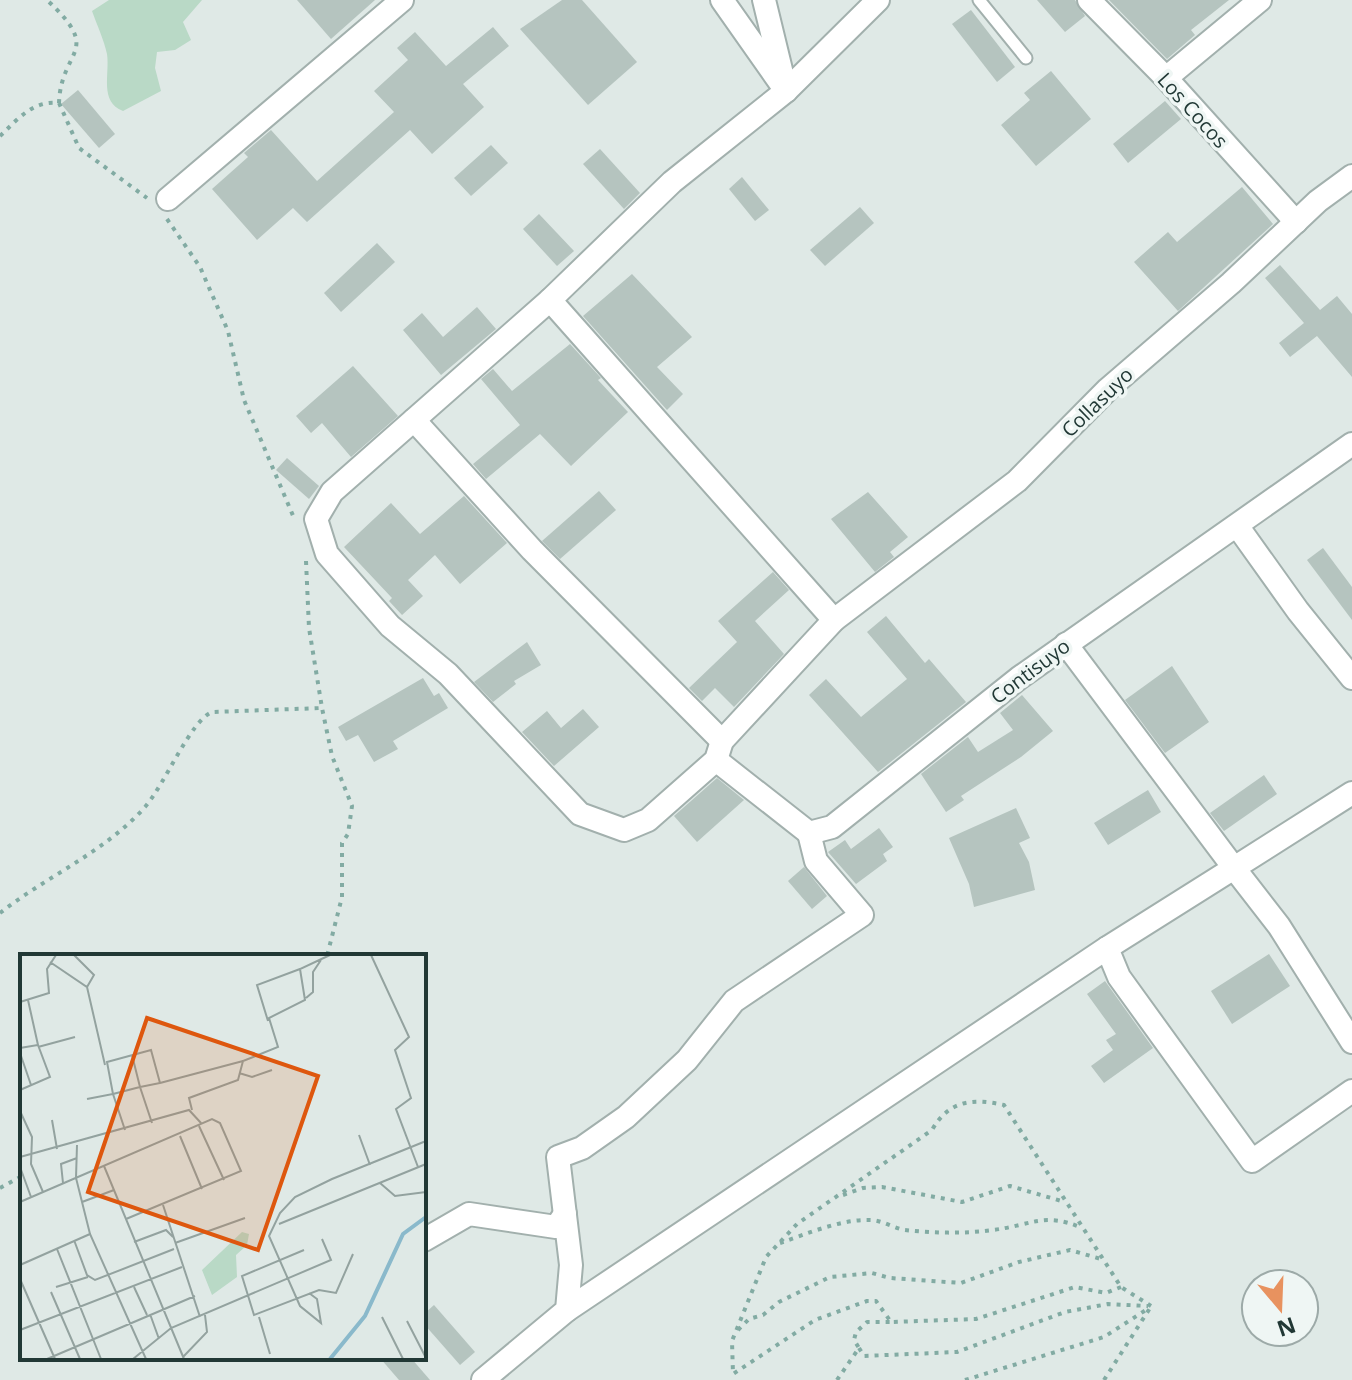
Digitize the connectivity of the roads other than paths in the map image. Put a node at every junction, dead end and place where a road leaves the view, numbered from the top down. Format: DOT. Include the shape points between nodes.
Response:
graph roads {
  1 [pos="402,0"];
  2 [pos="722,0"];
  3 [pos="764,0"];
  4 [pos="878,0"];
  5 [pos="979,0"];
  6 [pos="1089,0"];
  7 [pos="1260,0"];
  8 [pos="1026,58"];
  9 [pos="1166,78"];
  10 [pos="786,91"];
  11 [pos="1352,176"];
  12 [pos="162,205"];
  13 [pos="1296,222"];
  14 [pos="550,300"];
  15 [pos="414,420"];
  16 [pos="1352,444"];
  17 [pos="1238,527"];
  18 [pos="834,620"];
  19 [pos="1066,644"];
  20 [pos="1352,678"];
  21 [pos="719,751"];
  22 [pos="1352,793"];
  23 [pos="809,833"];
  24 [pos="1234,868"];
  25 [pos="1107,948"];
  26 [pos="1352,1042"];
  27 [pos="1352,1091"];
  28 [pos="565,1214"];
  29 [pos="426,1239"];
  30 [pos="567,1310"];
  31 [pos="483,1380"];
  1 -- 12 [label="street"];
  2 -- 10 [label="street"];
  3 -- 10 [label="street"];
  4 -- 10 [label="street, Collasuyo"];
  5 -- 8 [label="lane"];
  6 -- 9 [label="street, Los Cocos"];
  7 -- 9 [label="street"];
  9 -- 13 [label="street, Los Cocos"];
  10 -- 14 [label="street, Collasuyo" via="672,182"];
  11 -- 13 [label="street, Collasuyo"];
  13 -- 18 [label="street, Collasuyo" via="1108,389 1017,481"];
  14 -- 15 [label="street, Collasuyo"];
  14 -- 18 [label="street"];
  15 -- 21 [label="street"];
  15 -- 21 [label="street, Collasuyo" via="332,492 316,519 327,554 390,626 448,674 580,814 624,830 648,820"];
  16 -- 17 [label="street, Contisuyo"];
  17 -- 19 [label="street, Contisuyo"];
  17 -- 20 [label="street"];
  18 -- 21 [label="street, Collasuyo"];
  19 -- 23 [label="street, Contisuyo" via="832,827"];
  19 -- 24 [label="street"];
  21 -- 23 [label="street"];
  22 -- 24 [label="street"];
  23 -- 28 [label="street" via="816,861 862,915 734,1001 687,1060 626,1117 582,1148 558,1157"];
  24 -- 25 [label="street"];
  24 -- 26 [label="street" via="1279,926"];
  25 -- 27 [label="street" via="1119,977 1252,1161"];
  25 -- 30 [label="street"];
  28 -- 29 [label="street" via="556,1227 469,1214"];
  28 -- 30 [label="street" via="571,1265"];
  30 -- 31 [label="street"];
}
